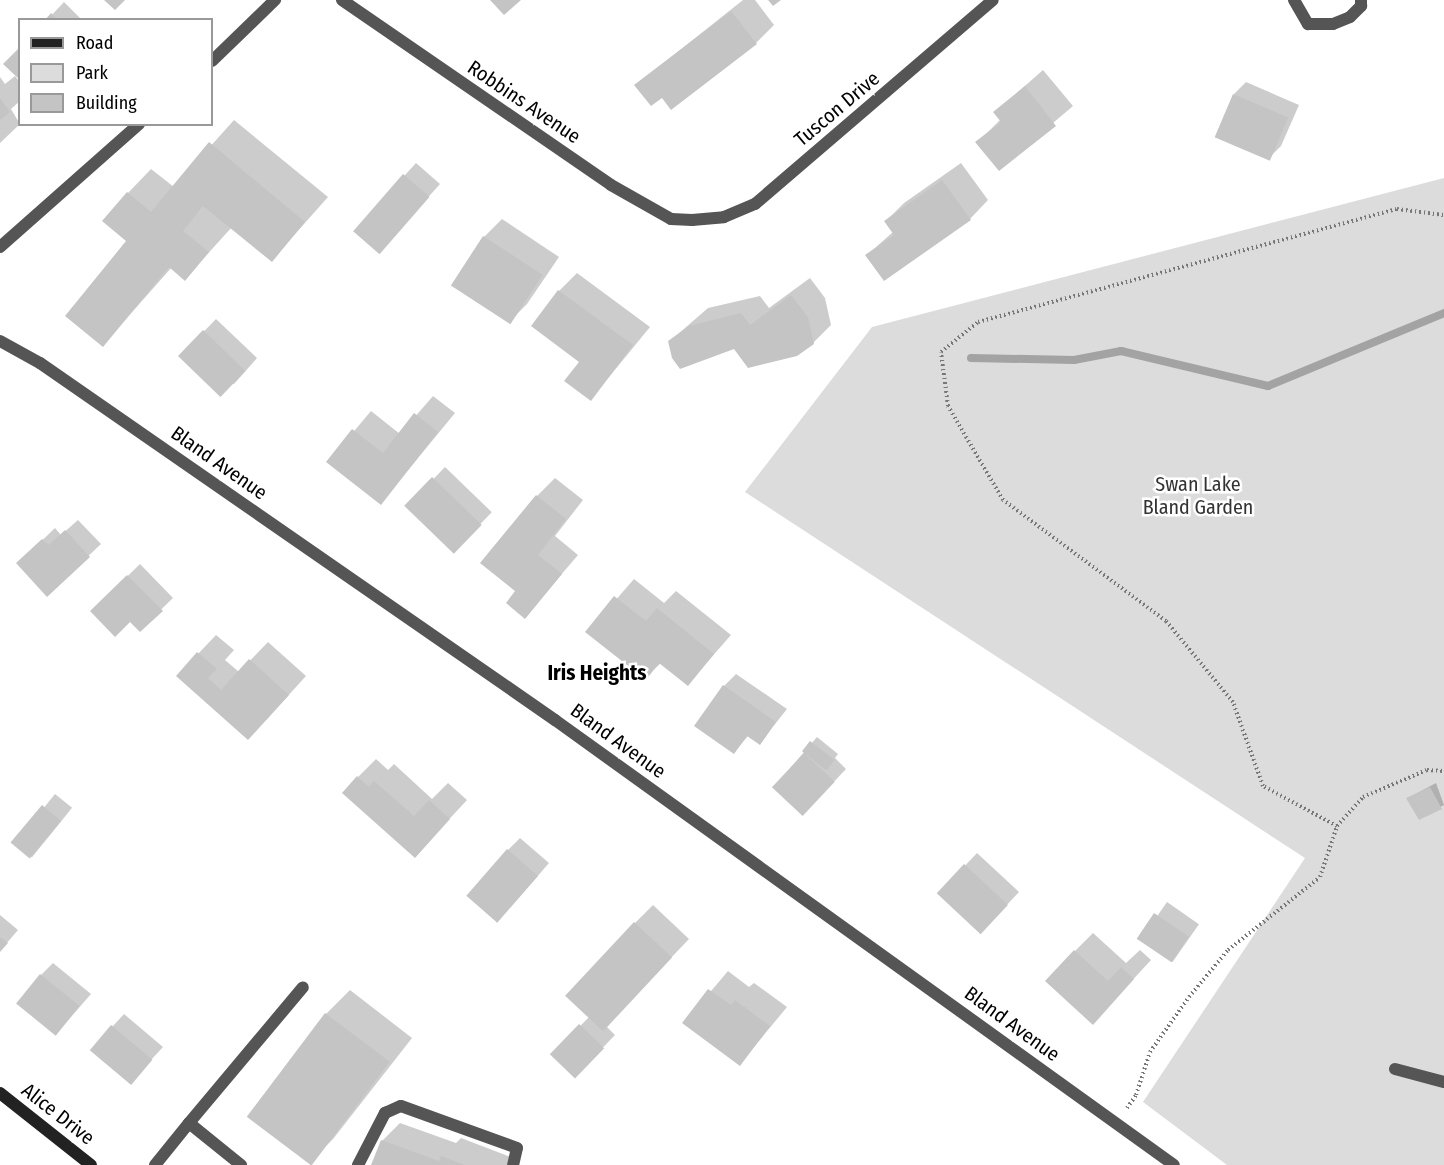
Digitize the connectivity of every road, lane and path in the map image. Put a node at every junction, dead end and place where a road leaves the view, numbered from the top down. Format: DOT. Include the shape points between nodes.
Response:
graph roads {
  1 [pos="275,0"];
  2 [pos="342,0"];
  3 [pos="993,0"];
  4 [pos="1294,0"];
  5 [pos="1361,0"];
  6 [pos="213,60"];
  7 [pos="137,126"];
  8 [pos="1444,215"];
  9 [pos="692,220"];
  10 [pos="0,247"];
  11 [pos="0,341"];
  12 [pos="1444,771"];
  13 [pos="1337,826"];
  14 [pos="303,987"];
  15 [pos="1395,1069"];
  16 [pos="1444,1082"];
  17 [pos="0,1093"];
  18 [pos="189,1123"];
  19 [pos="1116,1123"];
  20 [pos="91,1165"];
  21 [pos="155,1165"];
  22 [pos="241,1165"];
  23 [pos="358,1165"];
  24 [pos="513,1165"];
  25 [pos="1174,1165"];
  1 -- 6 [label="street"];
  2 -- 9 [label="street, Robbins Avenue" via="611,185 671,219"];
  3 -- 9 [label="street, Tuscon Drive" via="756,204 724,217"];
  4 -- 5 [label="street" via="1308,24 1333,24 1350,17 1361,6"];
  7 -- 10 [label="street"];
  8 -- 13 [label="path" via="1396,209 978,321 941,352 948,406 1003,500 1166,621 1233,702 1263,786"];
  11 -- 19 [label="street, Bland Avenue" via="40,363 555,720"];
  12 -- 13 [label="path" via="1427,770 1363,797"];
  13 -- 19 [label="path" via="1320,877 1228,950 1189,997 1150,1052 1136,1095"];
  14 -- 18 [label="street"];
  15 -- 16 [label="street"];
  17 -- 20 [label="main road, Alice Drive"];
  18 -- 21 [label="street"];
  18 -- 22 [label="street"];
  19 -- 25 [label="street, Bland Avenue"];
  23 -- 24 [label="street" via="385,1113 401,1106 517,1148"];
}
